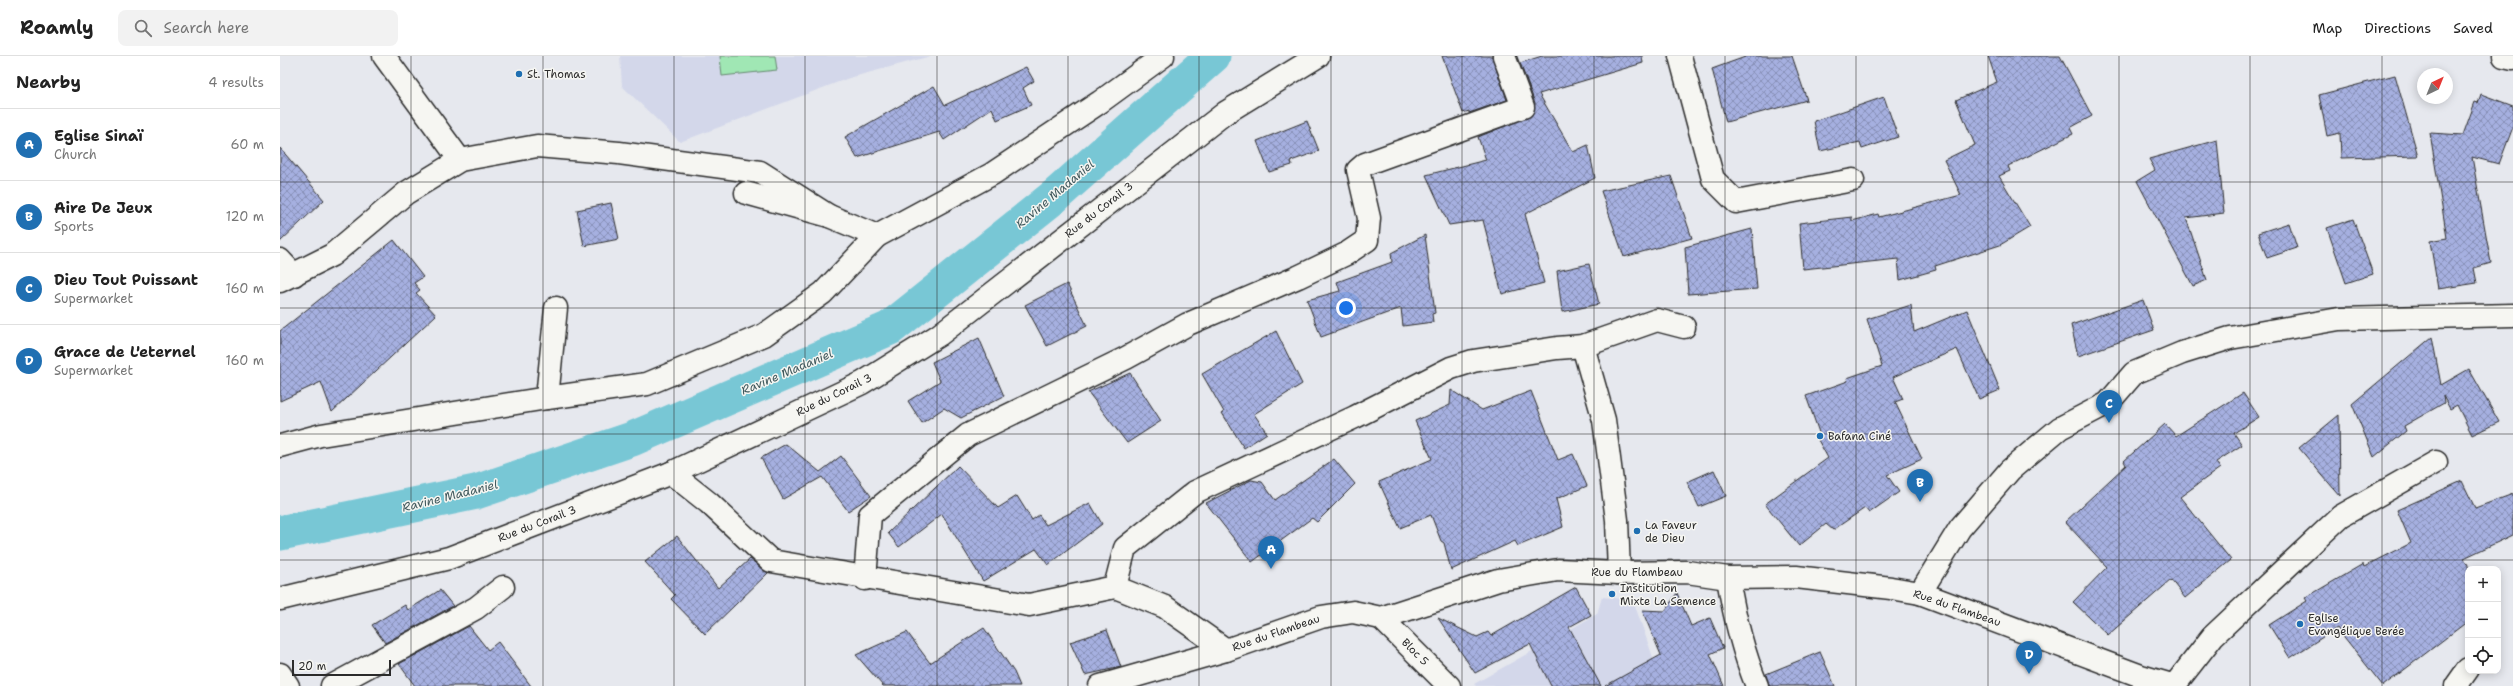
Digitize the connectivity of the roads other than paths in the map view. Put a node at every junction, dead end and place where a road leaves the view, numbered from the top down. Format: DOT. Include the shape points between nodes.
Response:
graph roads {
  1 [pos="384,56"];
  2 [pos="1163,56"];
  3 [pos="1318,56"];
  4 [pos="1504,56"];
  5 [pos="1680,56"];
  6 [pos="2504,56"];
  7 [pos="2513,58"];
  8 [pos="460,160"];
  9 [pos="1852,180"];
  10 [pos="746,192"];
  11 [pos="829,216"];
  12 [pos="877,236"];
  13 [pos="285,272"];
  14 [pos="556,308"];
  15 [pos="2513,315"];
  16 [pos="1684,327"];
  17 [pos="1583,346"];
  18 [pos="547,398"];
  19 [pos="280,446"];
  20 [pos="2436,462"];
  21 [pos="671,473"];
  22 [pos="1619,573"];
  23 [pos="865,578"];
  24 [pos="1728,578"];
  25 [pos="503,587"];
  26 [pos="1114,587"];
  27 [pos="1920,593"];
  28 [pos="280,599"];
  29 [pos="1381,618"];
  30 [pos="1226,650"];
  31 [pos="2465,673"];
  32 [pos="280,674"];
  33 [pos="2137,681"];
  34 [pos="288,686"];
  35 [pos="332,686"];
  36 [pos="1100,686"];
  37 [pos="1449,686"];
  38 [pos="1757,686"];
  39 [pos="2175,686"];
  40 [pos="2456,686"];
  1 -- 8 [label="street"];
  2 -- 12 [label="street" via="1100,102 992,174"];
  3 -- 21 [label="street, Rue du Corail 3" via="1225,113 939,335 862,383"];
  4 -- 23 [label="street" via="1523,107 1365,164 1358,170 1369,218 1367,240 1346,254 1188,324 1126,358 968,435 870,515"];
  5 -- 9 [label="street" via="1713,179 1736,202"];
  6 -- 7 [label="street"];
  8 -- 11 [label="street" via="536,146 620,153 760,172"];
  8 -- 13 [label="street" via="406,193 332,255"];
  10 -- 11 [label="street"];
  11 -- 12 [label="street"];
  12 -- 18 [label="street" via="823,293 764,335 647,384"];
  14 -- 18 [label="street"];
  15 -- 27 [label="street" via="2339,319 2230,338 2182,353 2134,373 2108,403 2060,428 2010,470 1960,528"];
  16 -- 17 [label="street" via="1657,320"];
  17 -- 22 [label="street" via="1604,420 1617,520"];
  17 -- 26 [label="street" via="1489,359 1451,368 1355,417 1195,492 1125,548"];
  18 -- 19 [label="street" via="321,435"];
  20 -- 39 [label="street" via="2341,516 2213,636"];
  21 -- 23 [label="street" via="709,503 771,561"];
  21 -- 28 [label="street, Rue du Corail 3" via="449,558"];
  22 -- 24 [label="street, Rue du Flambeau" via="1687,572"];
  22 -- 29 [label="street, Rue du Flambeau" via="1558,570 1498,580"];
  23 -- 26 [label="street" via="1029,605"];
  24 -- 27 [label="street, Rue du Flambeau" via="1796,577"];
  24 -- 38 [label="street" via="1732,604"];
  25 -- 35 [label="street" via="476,608"];
  26 -- 30 [label="street" via="1164,607"];
  27 -- 33 [label="street, Rue du Flambeau"];
  29 -- 30 [label="street, Rue du Flambeau" via="1353,612 1321,616"];
  29 -- 37 [label="street, Bloc 5"];
  30 -- 36 [label="street, Rue du Flambeau"];
  31 -- 40 [label="street"];
  32 -- 34 [label="street"];
  33 -- 39 [label="street, Rue du Flambeau"];
}
